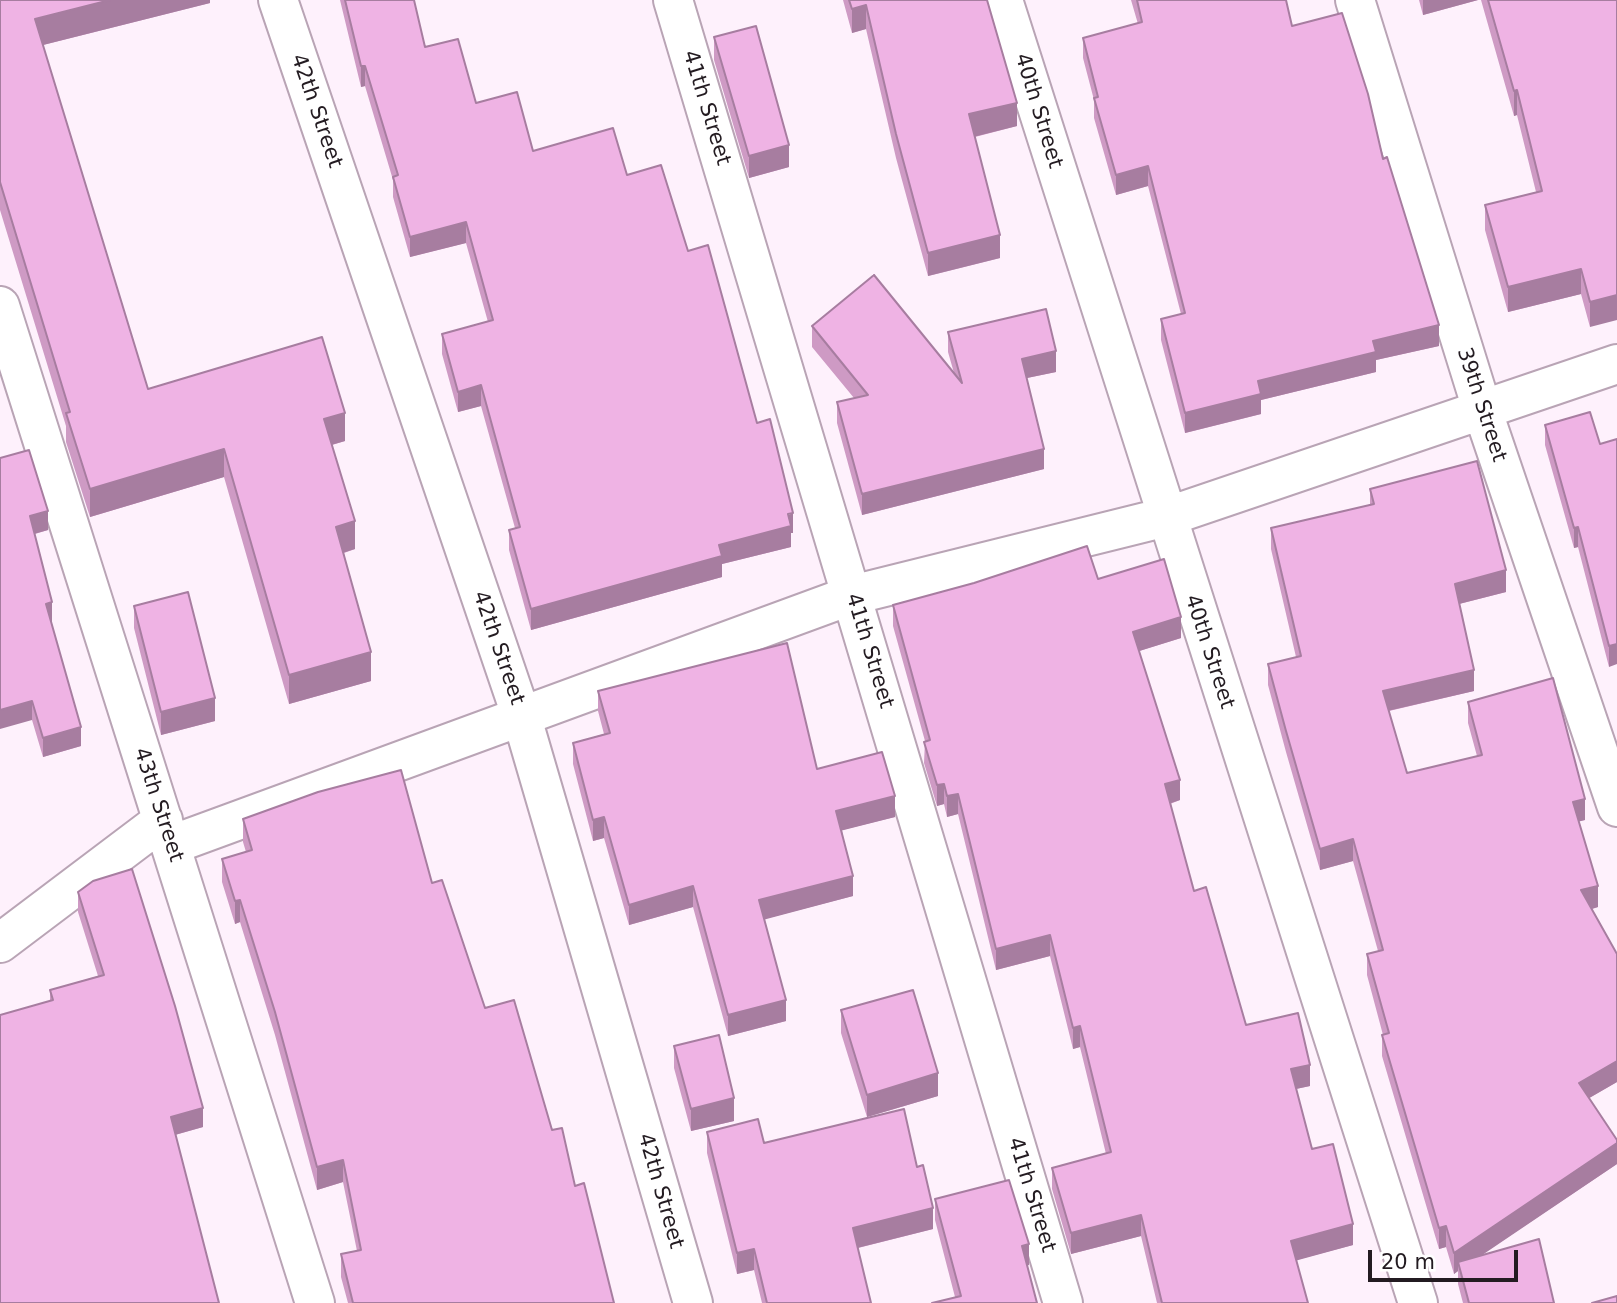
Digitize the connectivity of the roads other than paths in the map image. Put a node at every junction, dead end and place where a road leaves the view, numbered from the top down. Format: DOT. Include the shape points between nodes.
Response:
graph roads {
  1 [pos="278,0"];
  2 [pos="673,0"];
  3 [pos="1003,0"];
  4 [pos="1354,0"];
  5 [pos="0,306"];
  6 [pos="1617,365"];
  7 [pos="1482,409"];
  8 [pos="1166,517"];
  9 [pos="852,595"];
  10 [pos="522,718"];
  11 [pos="1617,807"];
  12 [pos="167,833"];
  13 [pos="0,943"];
  14 [pos="314,1303"];
  15 [pos="693,1303"];
  16 [pos="1063,1303"];
  17 [pos="1418,1303"];
  1 -- 10 [label="street, 42th Street"];
  2 -- 9 [label="street, 41th Street"];
  3 -- 8 [label="street, 40th Street"];
  4 -- 7 [label="street, 39th Street"];
  5 -- 12 [label="street, 43th Street"];
  6 -- 7 [label="street"];
  7 -- 8 [label="street"];
  7 -- 11 [label="street, 39th Street"];
  8 -- 9 [label="street"];
  8 -- 17 [label="street, 40th Street"];
  9 -- 10 [label="street"];
  9 -- 16 [label="street, 41th Street"];
  10 -- 12 [label="street"];
  10 -- 15 [label="street, 42th Street"];
  12 -- 13 [label="street"];
  12 -- 14 [label="street, 43th Street"];
}
